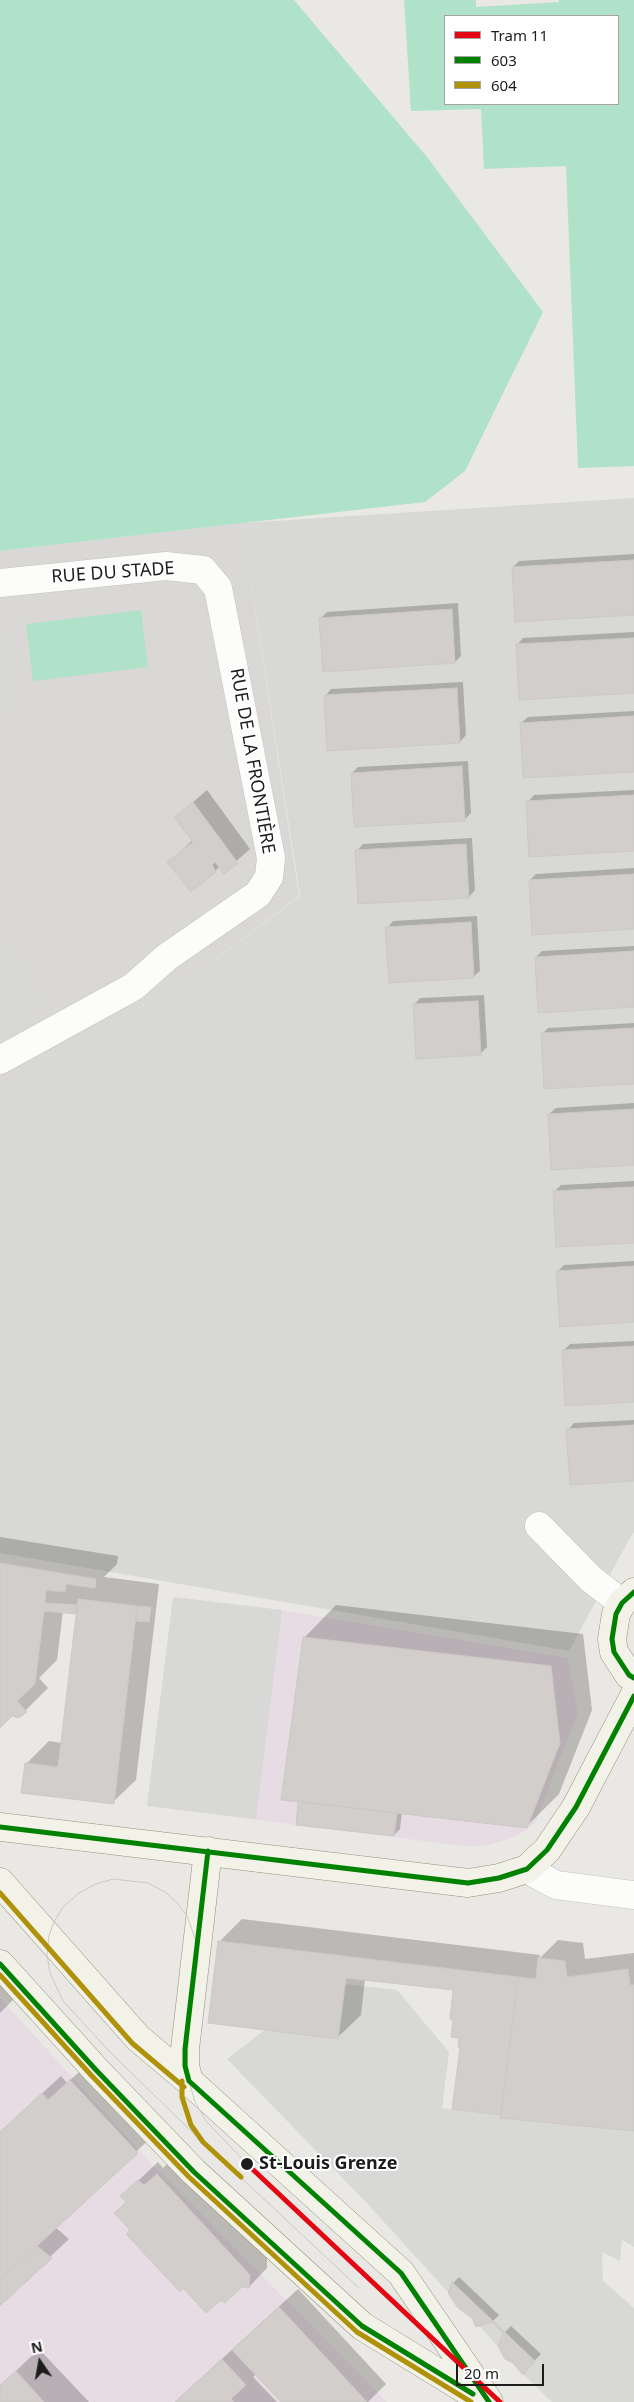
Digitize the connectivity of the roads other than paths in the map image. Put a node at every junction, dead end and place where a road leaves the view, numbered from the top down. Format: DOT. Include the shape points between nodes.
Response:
graph roads {
  1 [pos="0,583"];
  2 [pos="218,588"];
  3 [pos="0,1060"];
  4 [pos="539,1526"];
  5 [pos="628,1598"];
  6 [pos="634,1678"];
  7 [pos="634,1696"];
  8 [pos="0,1827"];
  9 [pos="208,1851"];
  10 [pos="527,1869"];
  11 [pos="0,1882"];
  12 [pos="634,1895"];
  13 [pos="0,1964"];
  14 [pos="189,2081"];
  15 [pos="487,2402"];
  1 -- 2 [label="street, RUE DU STADE" via="166,566 203,570"];
  2 -- 3 [label="street, RUE DE LA FRONTIÈRE" via="271,858 269,877 258,894 167,957 133,987"];
  4 -- 5 [label="street" via="591,1579"];
  5 -- 6 [label="main road" via="614,1620 612,1639 614,1652"];
  7 -- 10 [label="main road" via="576,1807 547,1850"];
  8 -- 9 [label="main road"];
  9 -- 10 [label="main road" via="468,1883"];
  9 -- 14 [label="main road" via="186,2033 185,2066"];
  10 -- 12 [label="street" via="556,1885"];
  11 -- 14 [label="main road" via="138,2038"];
  13 -- 15 [label="main road" via="194,2172 362,2326"];
  14 -- 15 [label="main road" via="401,2273"];
}
